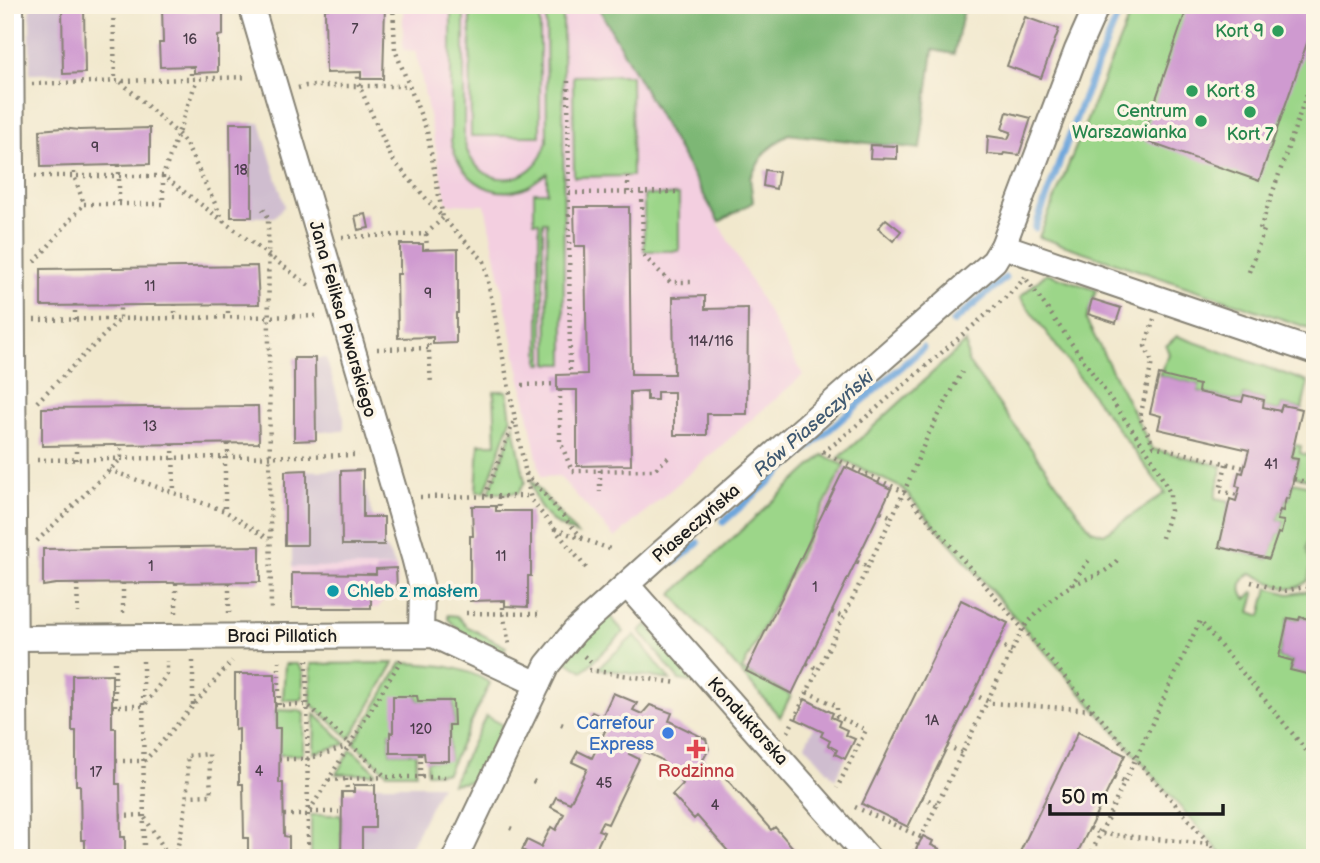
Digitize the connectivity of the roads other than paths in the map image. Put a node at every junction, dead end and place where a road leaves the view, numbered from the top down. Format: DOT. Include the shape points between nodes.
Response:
graph roads {
  1 [pos="11,5"];
  2 [pos="251,5"];
  3 [pos="1097,5"];
  4 [pos="1003,246"];
  5 [pos="1315,352"];
  6 [pos="627,585"];
  7 [pos="421,634"];
  8 [pos="15,638"];
  9 [pos="538,684"];
  10 [pos="16,858"];
  11 [pos="455,858"];
  12 [pos="869,858"];
  1 -- 8 [label="street"];
  2 -- 7 [label="street, Jana Feliksa Piwarskiego" via="422,589"];
  3 -- 4 [label="street, Piaseczyńska"];
  4 -- 5 [label="street" via="1030,267"];
  4 -- 6 [label="street, Piaseczyńska" via="994,261"];
  6 -- 9 [label="street, Piaseczyńska" via="562,645"];
  6 -- 12 [label="street, Konduktorska"];
  7 -- 8 [label="street, Braci Pillatich"];
  7 -- 9 [label="street, Braci Pillatich" via="443,638"];
  8 -- 10 [label="street"];
  9 -- 11 [label="street, Piaseczyńska"];
}
